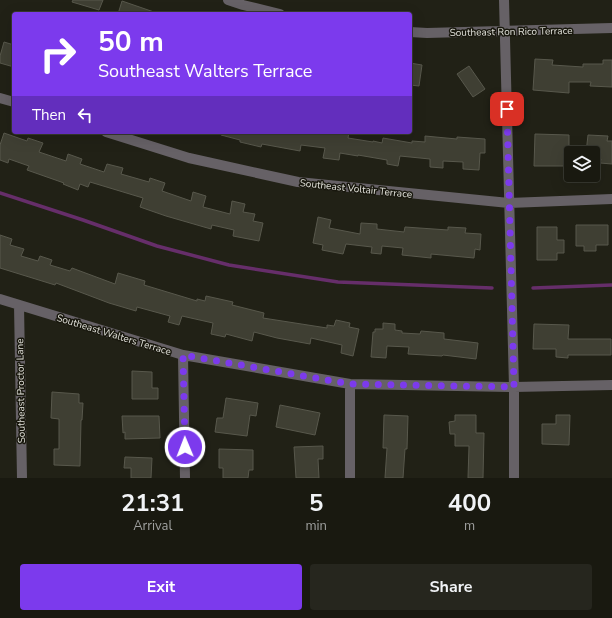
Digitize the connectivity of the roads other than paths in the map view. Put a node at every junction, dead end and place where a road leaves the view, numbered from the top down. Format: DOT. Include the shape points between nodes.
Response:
graph roads {
  1 [pos="228,0"];
  2 [pos="504,0"];
  3 [pos="272,12"];
  4 [pos="612,28"];
  5 [pos="505,31"];
  6 [pos="412,32"];
  7 [pos="0,98"];
  8 [pos="12,101"];
  9 [pos="112,134"];
  10 [pos="612,199"];
  11 [pos="509,203"];
  12 [pos="0,299"];
  13 [pos="19,305"];
  14 [pos="183,355"];
  15 [pos="350,384"];
  16 [pos="612,385"];
  17 [pos="514,387"];
  18 [pos="22,478"];
  19 [pos="186,478"];
  20 [pos="350,478"];
  21 [pos="514,478"];
  1 -- 3 [label="street"];
  2 -- 5 [label="street"];
  4 -- 5 [label="street, Southeast Ron Rico Terrace"];
  5 -- 6 [label="street, Southeast Ron Rico Terrace"];
  5 -- 11 [label="street"];
  7 -- 8 [label="street"];
  9 -- 11 [label="street, Southeast Voltair Terrace" via="189,158 298,182"];
  10 -- 11 [label="street, Southeast Voltair Terrace"];
  11 -- 17 [label="street"];
  12 -- 13 [label="street, Southeast Walters Terrace"];
  13 -- 14 [label="street, Southeast Walters Terrace"];
  13 -- 18 [label="street, Southeast Proctor Lane"];
  14 -- 15 [label="street, Southeast Walters Terrace"];
  14 -- 19 [label="street"];
  15 -- 17 [label="street, Southeast Walters Terrace"];
  15 -- 20 [label="street"];
  16 -- 17 [label="street, Southeast Walters Terrace"];
  17 -- 21 [label="street"];
}
